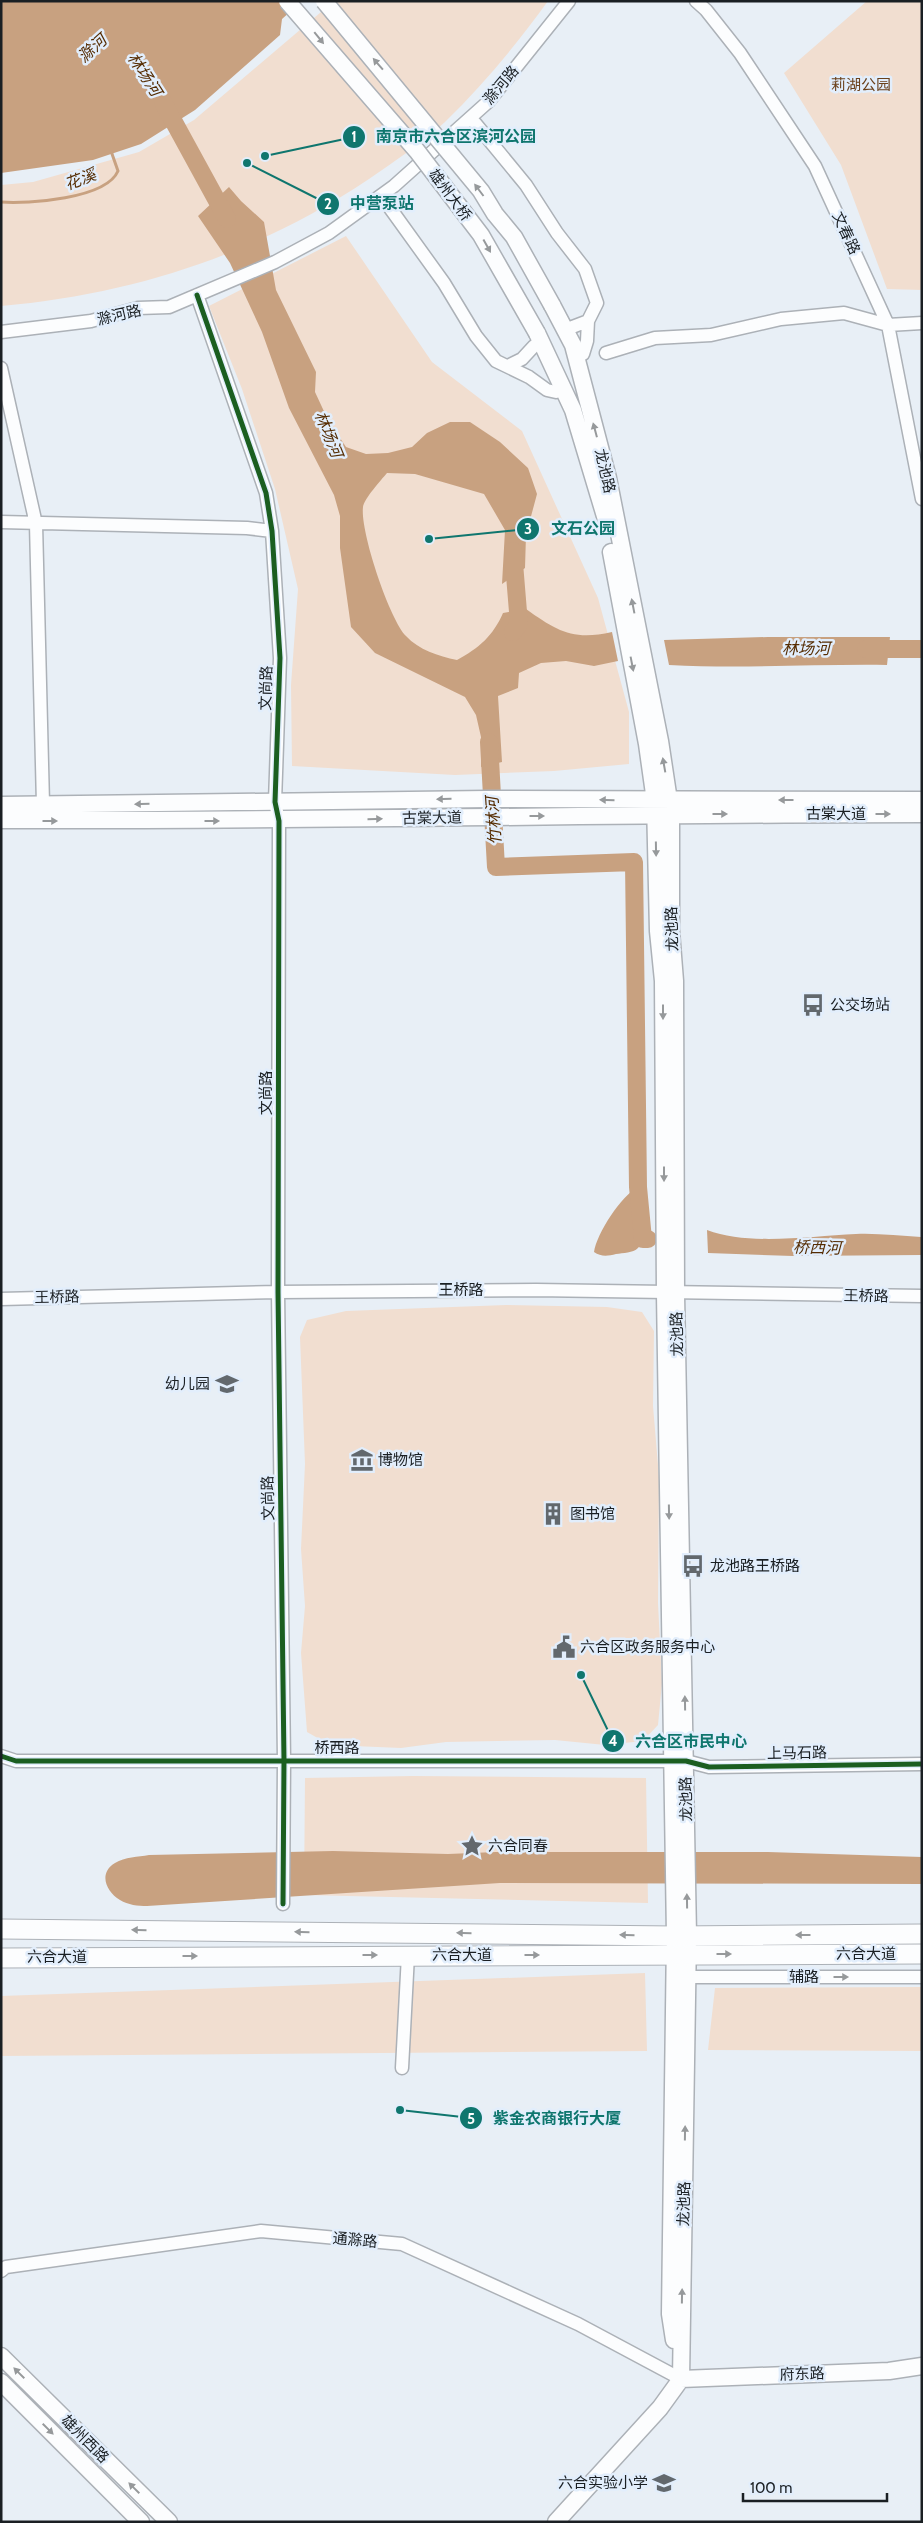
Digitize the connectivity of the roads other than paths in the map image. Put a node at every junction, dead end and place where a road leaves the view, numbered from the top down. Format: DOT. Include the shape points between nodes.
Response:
graph roads {
  1 [pos="287,1"];
  2 [pos="324,1"];
  3 [pos="569,1"];
  4 [pos="696,1"];
  5 [pos="475,123"];
  6 [pos="390,208"];
  7 [pos="196,295"];
  8 [pos="552,305"];
  9 [pos="588,321"];
  10 [pos="922,323"];
  11 [pos="888,324"];
  12 [pos="567,329"];
  13 [pos="1,332"];
  14 [pos="536,339"];
  15 [pos="606,353"];
  16 [pos="583,354"];
  17 [pos="508,366"];
  18 [pos="1,368"];
  19 [pos="556,392"];
  20 [pos="922,499"];
  21 [pos="1,522"];
  22 [pos="36,524"];
  23 [pos="272,531"];
  24 [pos="922,800"];
  25 [pos="275,802"];
  26 [pos="43,804"];
  27 [pos="1,805"];
  28 [pos="663,808"];
  29 [pos="922,814"];
  30 [pos="1,820"];
  31 [pos="279,821"];
  32 [pos="278,1292"];
  33 [pos="670,1294"];
  34 [pos="922,1296"];
  35 [pos="1,1299"];
  36 [pos="1,1756"];
  37 [pos="284,1760"];
  38 [pos="680,1761"];
  39 [pos="922,1764"];
  40 [pos="283,1904"];
  41 [pos="1,1929"];
  42 [pos="922,1934"];
  43 [pos="681,1945"];
  44 [pos="922,1954"];
  45 [pos="408,1955"];
  46 [pos="1,1958"];
  47 [pos="687,1977"];
  48 [pos="922,1977"];
  49 [pos="402,2068"];
  50 [pos="1,2270"];
  51 [pos="1,2356"];
  52 [pos="922,2366"];
  53 [pos="681,2379"];
  54 [pos="1,2382"];
  55 [pos="141,2522"];
  56 [pos="169,2522"];
  57 [pos="556,2522"];
  1 -- 14 [label="main road, 雄州大桥, one-way, bridge" via="417,151 475,228"];
  8 -- 2 [label="main road, 雄州大桥, one-way, bridge" via="514,237 481,191"];
  3 -- 7 [label="street, 滁河路" via="489,101 394,186 343,224 276,262"];
  4 -- 11 [label="street, 文春路" via="740,53 815,166"];
  5 -- 9 [label="street" via="526,185 585,269 598,303"];
  6 -- 17 [label="street" via="444,283 476,336 496,360"];
  7 -- 13 [label="street, 滁河路" via="169,307 138,308 91,321"];
  7 -- 23 [label="street, 文尚路" via="266,493"];
  28 -- 8 [label="main road, 龙池路, one-way" via="608,478 572,345"];
  9 -- 12 [label="street"];
  9 -- 16 [label="street"];
  10 -- 11 [label="street"];
  11 -- 15 [label="street" via="844,313 781,319 711,335 655,338"];
  11 -- 20 [label="street, 文春路"];
  14 -- 17 [label="street" via="522,360"];
  14 -- 28 [label="main road, 龙池路, one-way" via="573,410 605,514 647,744"];
  17 -- 19 [label="street" via="547,390"];
  18 -- 22 [label="street"];
  21 -- 22 [label="street"];
  22 -- 23 [label="street"];
  22 -- 26 [label="street"];
  23 -- 25 [label="street, 文尚路" via="280,658"];
  24 -- 28 [label="main road, 古棠大道, one-way"];
  25 -- 26 [label="main road, 古棠大道, one-way"];
  28 -- 25 [label="main road, 古棠大道, one-way" via="487,798"];
  25 -- 31 [label="street, 文尚路"];
  26 -- 27 [label="main road, 古棠大道"];
  28 -- 29 [label="main road, 古棠大道, one-way"];
  31 -- 28 [label="main road, 古棠大道, one-way"];
  28 -- 33 [label="main road, 龙池路" via="658,931 663,982"];
  30 -- 31 [label="main road, 古棠大道, one-way"];
  31 -- 32 [label="street, 文尚路"];
  32 -- 33 [label="street, 王桥路" via="536,1290"];
  32 -- 35 [label="street, 王桥路"];
  32 -- 37 [label="street, 文尚路"];
  33 -- 34 [label="street, 王桥路"];
  33 -- 38 [label="main road, 龙池路"];
  36 -- 37 [label="street, 桥西路" via="16,1761"];
  37 -- 38 [label="street, 桥西路"];
  37 -- 40 [label="street, 文尚路"];
  38 -- 39 [label="street, 上马石路" via="709,1767"];
  38 -- 43 [label="main road, 龙池路"];
  43 -- 41 [label="highway, 六合大道, one-way"];
  42 -- 43 [label="highway, 六合大道, one-way"];
  43 -- 44 [label="highway, 六合大道, one-way"];
  45 -- 43 [label="highway, 六合大道, one-way"];
  43 -- 47 [label="main road, 龙池路"];
  43 -- 53 [label="main road, 龙池路" via="670,2314"];
  46 -- 45 [label="highway, 六合大道, one-way"];
  45 -- 49 [label="street"];
  47 -- 48 [label="street, 辅路, one-way"];
  53 -- 47 [label="main road, 龙池路, one-way"];
  50 -- 53 [label="street, 通滁路" via="261,2231 402,2244 578,2324"];
  56 -- 51 [label="main road, 雄州西路, one-way"];
  52 -- 53 [label="main road, 府东路" via="889,2371"];
  53 -- 57 [label="main road" via="660,2408"];
  54 -- 55 [label="main road, 雄州西路, one-way"];
}
